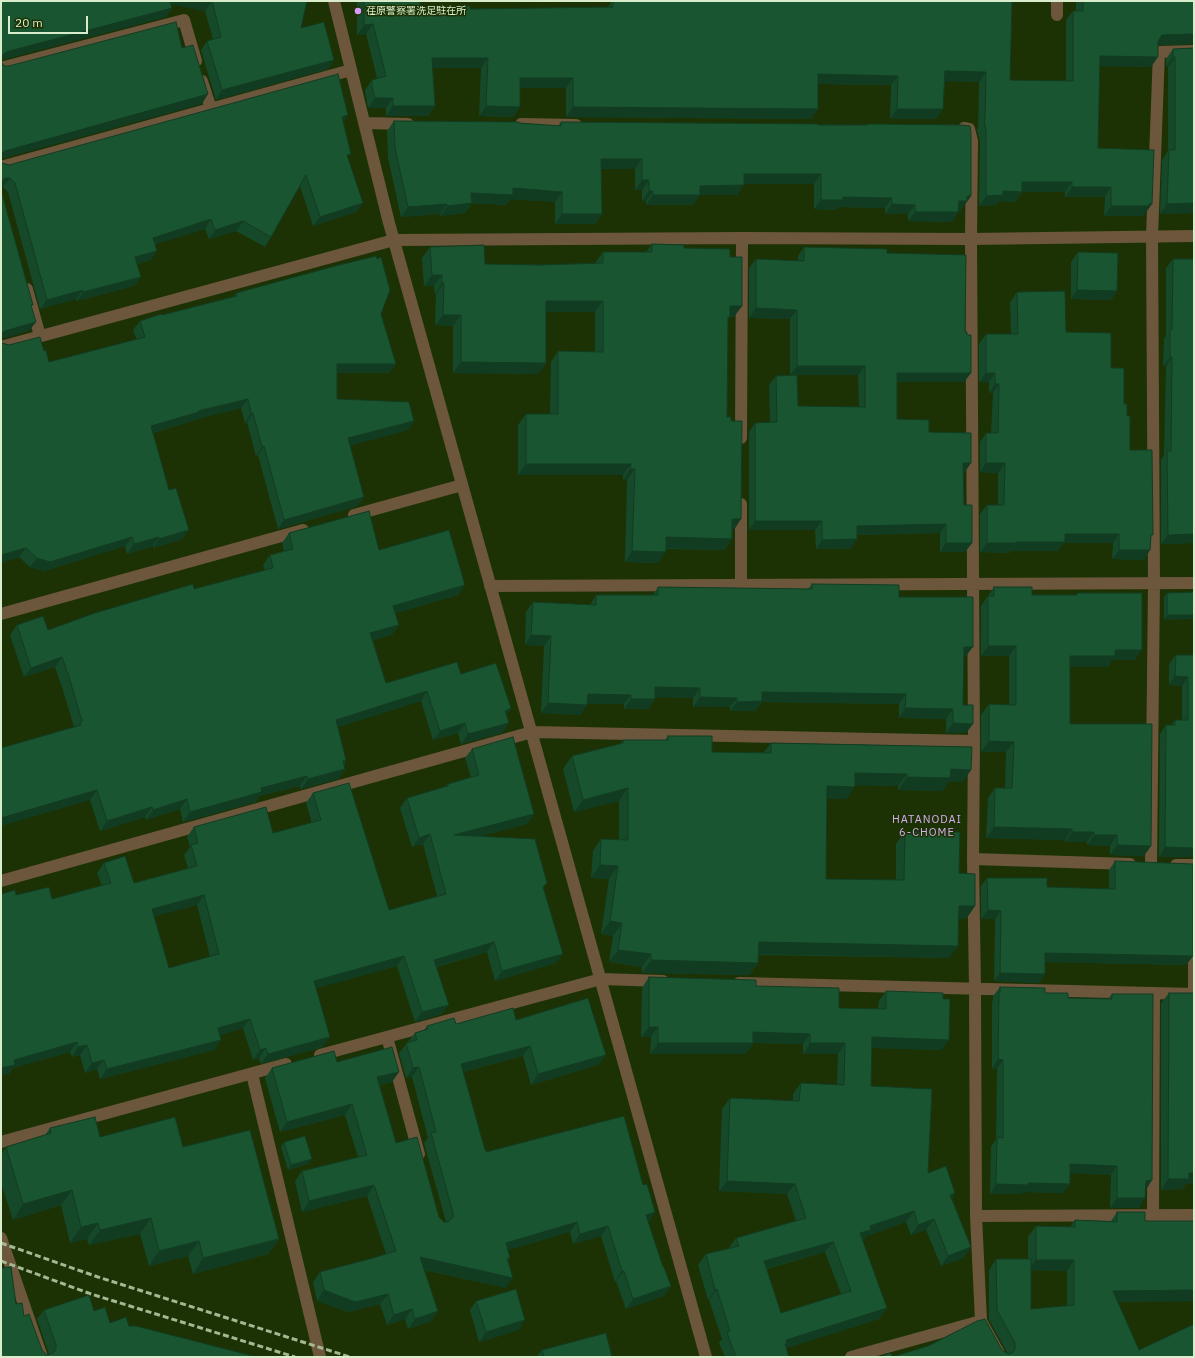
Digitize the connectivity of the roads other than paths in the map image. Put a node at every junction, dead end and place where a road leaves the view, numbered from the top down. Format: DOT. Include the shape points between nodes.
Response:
graph roads {
  1 [pos="334,1"];
  2 [pos="1057,1"];
  3 [pos="1056,15"];
  4 [pos="1194,51"];
  5 [pos="1,68"];
  6 [pos="351,70"];
  7 [pos="211,109"];
  8 [pos="364,124"];
  9 [pos="420,124"];
  10 [pos="508,124"];
  11 [pos="588,125"];
  12 [pos="955,127"];
  13 [pos="1,167"];
  14 [pos="1152,236"];
  15 [pos="1194,236"];
  16 [pos="742,238"];
  17 [pos="971,239"];
  18 [pos="394,240"];
  19 [pos="24,276"];
  20 [pos="40,336"];
  21 [pos="1,347"];
  22 [pos="741,449"];
  23 [pos="462,485"];
  24 [pos="741,489"];
  25 [pos="339,519"];
  26 [pos="316,526"];
  27 [pos="1154,583"];
  28 [pos="1194,583"];
  29 [pos="973,584"];
  30 [pos="741,585"];
  31 [pos="490,586"];
  32 [pos="1,614"];
  33 [pos="532,732"];
  34 [pos="974,741"];
  35 [pos="973,859"];
  36 [pos="1151,864"];
  37 [pos="1,880"];
  38 [pos="601,979"];
  39 [pos="673,981"];
  40 [pos="728,982"];
  41 [pos="975,989"];
  42 [pos="1154,993"];
  43 [pos="1194,994"];
  44 [pos="387,1037"];
  45 [pos="312,1057"];
  46 [pos="297,1062"];
  47 [pos="252,1074"];
  48 [pos="1,1142"];
  49 [pos="422,1165"];
  50 [pos="1153,1215"];
  51 [pos="1194,1215"];
  52 [pos="976,1216"];
  53 [pos="1,1238"];
  54 [pos="981,1320"];
  55 [pos="42,1357"];
  56 [pos="320,1357"];
  57 [pos="706,1357"];
  58 [pos="851,1357"];
  59 [pos="1001,1357"];
  1 -- 6 [label="street"];
  2 -- 3 [label="street"];
  4 -- 14 [label="street" via="1159,52"];
  5 -- 7 [label="street" via="184,20"];
  6 -- 7 [label="street"];
  6 -- 8 [label="street"];
  7 -- 13 [label="street"];
  8 -- 9 [label="street"];
  8 -- 18 [label="street"];
  10 -- 11 [label="street"];
  12 -- 17 [label="street" via="969,129 972,142"];
  14 -- 15 [label="street"];
  14 -- 17 [label="street"];
  14 -- 27 [label="street"];
  16 -- 17 [label="street"];
  16 -- 18 [label="street"];
  16 -- 22 [label="street"];
  17 -- 29 [label="street"];
  18 -- 20 [label="street"];
  18 -- 23 [label="street"];
  19 -- 20 [label="street"];
  20 -- 21 [label="street"];
  23 -- 25 [label="street"];
  23 -- 31 [label="street"];
  24 -- 30 [label="street"];
  26 -- 32 [label="street"];
  27 -- 28 [label="street"];
  27 -- 29 [label="street"];
  27 -- 36 [label="street"];
  29 -- 30 [label="street"];
  29 -- 34 [label="street"];
  30 -- 31 [label="street"];
  31 -- 33 [label="street"];
  33 -- 34 [label="street"];
  33 -- 37 [label="street"];
  33 -- 38 [label="street"];
  34 -- 35 [label="street"];
  35 -- 36 [label="street"];
  35 -- 41 [label="street"];
  36 -- 43 [label="street" via="1194,865"];
  38 -- 39 [label="street"];
  38 -- 44 [label="street"];
  38 -- 57 [label="street"];
  40 -- 41 [label="street"];
  41 -- 42 [label="street"];
  41 -- 52 [label="street"];
  42 -- 43 [label="street"];
  42 -- 50 [label="street"];
  44 -- 45 [label="street"];
  44 -- 49 [label="street"];
  46 -- 47 [label="street"];
  47 -- 48 [label="street"];
  47 -- 56 [label="street"];
  50 -- 51 [label="street"];
  50 -- 52 [label="street"];
  52 -- 54 [label="street"];
  53 -- 55 [label="street"];
  54 -- 58 [label="street"];
  54 -- 59 [label="street"];
}
